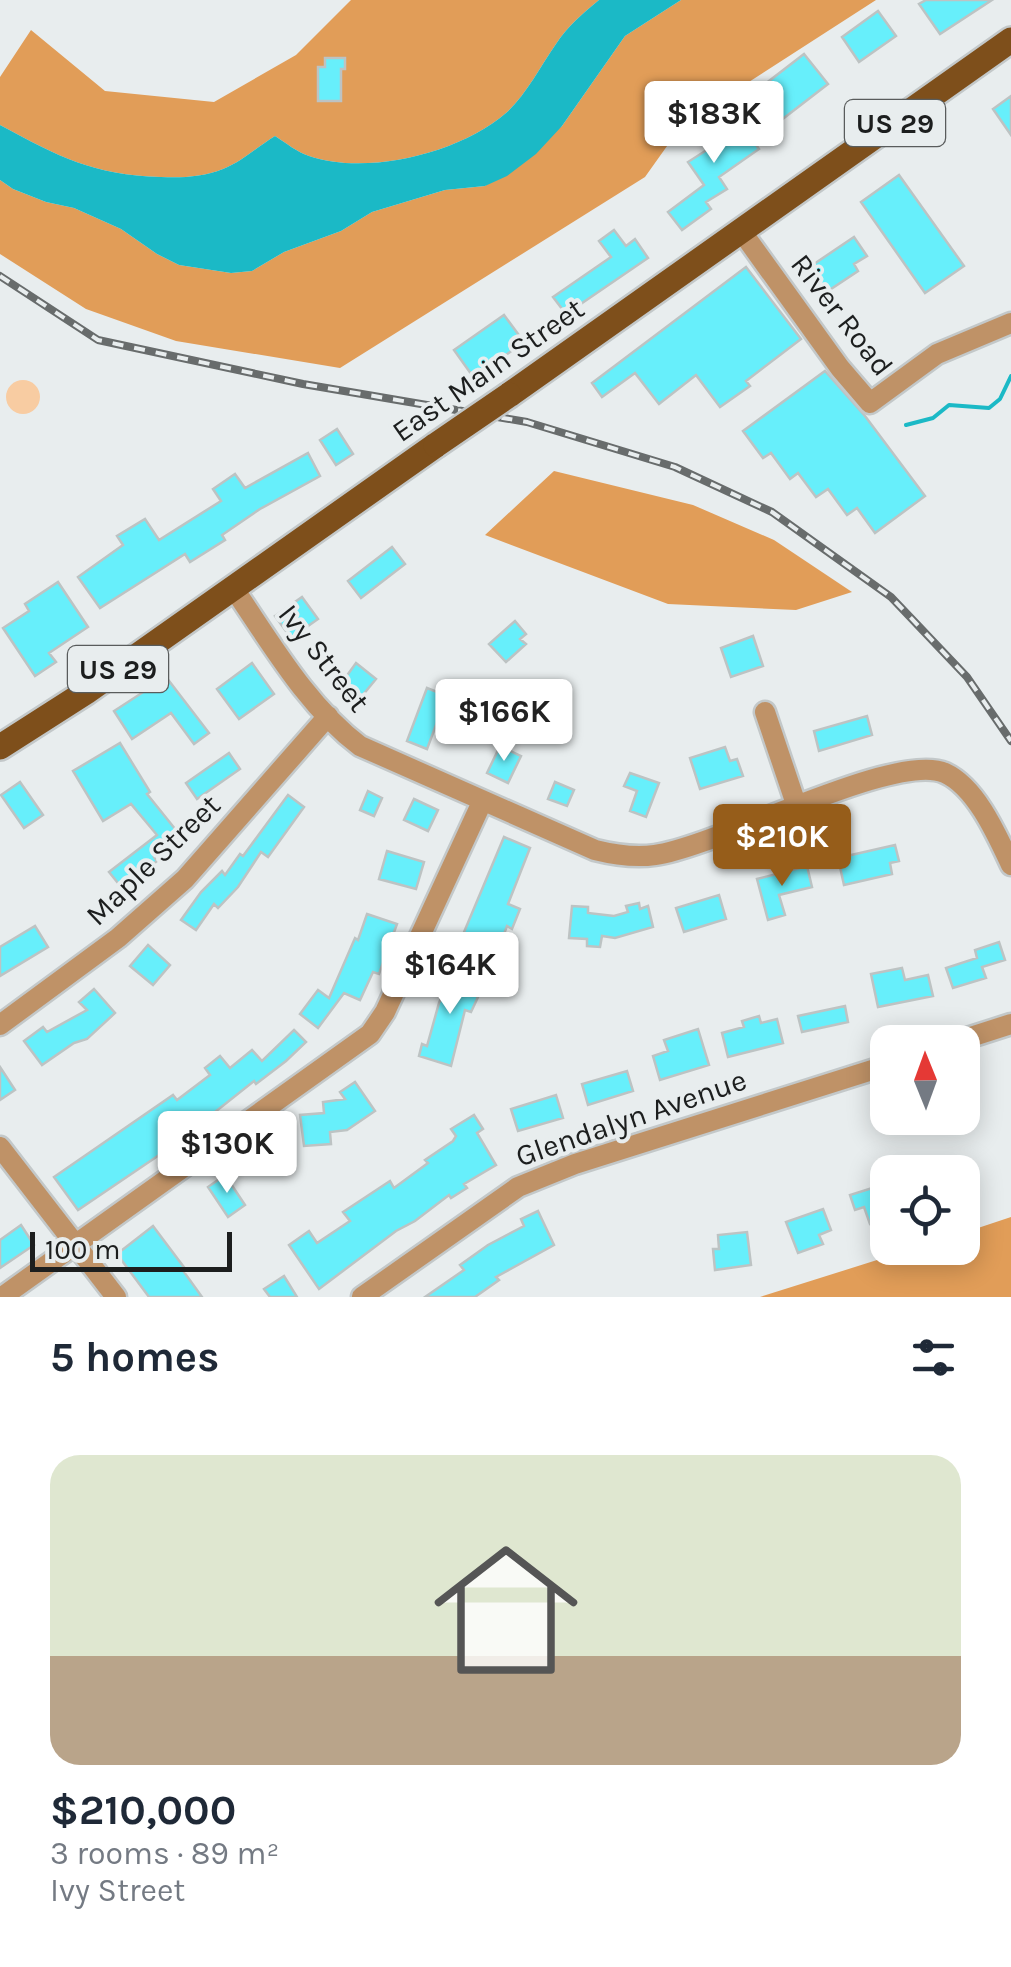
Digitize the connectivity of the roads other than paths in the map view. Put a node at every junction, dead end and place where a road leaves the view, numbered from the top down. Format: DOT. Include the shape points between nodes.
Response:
graph roads {
  1 [pos="1011,40"];
  2 [pos="742,232"];
  3 [pos="1011,323"];
  4 [pos="234,588"];
  5 [pos="764,712"];
  6 [pos="328,716"];
  7 [pos="0,748"];
  8 [pos="482,802"];
  9 [pos="798,807"];
  10 [pos="1011,864"];
  11 [pos="1011,1024"];
  12 [pos="0,1025"];
  13 [pos="980,1034"];
  14 [pos="870,1070"];
  15 [pos="0,1147"];
  16 [pos="75,1244"];
  17 [pos="2,1297"];
  18 [pos="116,1297"];
  19 [pos="362,1297"];
  1 -- 2 [label="main road, East Main Street / US 29"];
  2 -- 3 [label="street, River Road" via="870,403 937,354"];
  2 -- 4 [label="main road, East Main Street / US 29, bridge"];
  4 -- 6 [label="street, Ivy Street"];
  4 -- 7 [label="main road, East Main Street / US 29"];
  5 -- 9 [label="street"];
  6 -- 8 [label="street, Ivy Street" via="360,746"];
  6 -- 12 [label="street, Maple Street" via="174,889"];
  8 -- 9 [label="street, Ivy Street" via="595,850 634,857 673,852"];
  8 -- 16 [label="street" via="370,1034"];
  9 -- 10 [label="street, Ivy Street" via="906,769 931,768 964,787"];
  11 -- 13 [label="street"];
  14 -- 19 [label="street, Glendalyn Avenue" via="518,1187"];
  15 -- 16 [label="street"];
  16 -- 17 [label="street"];
  16 -- 18 [label="street"];
}
